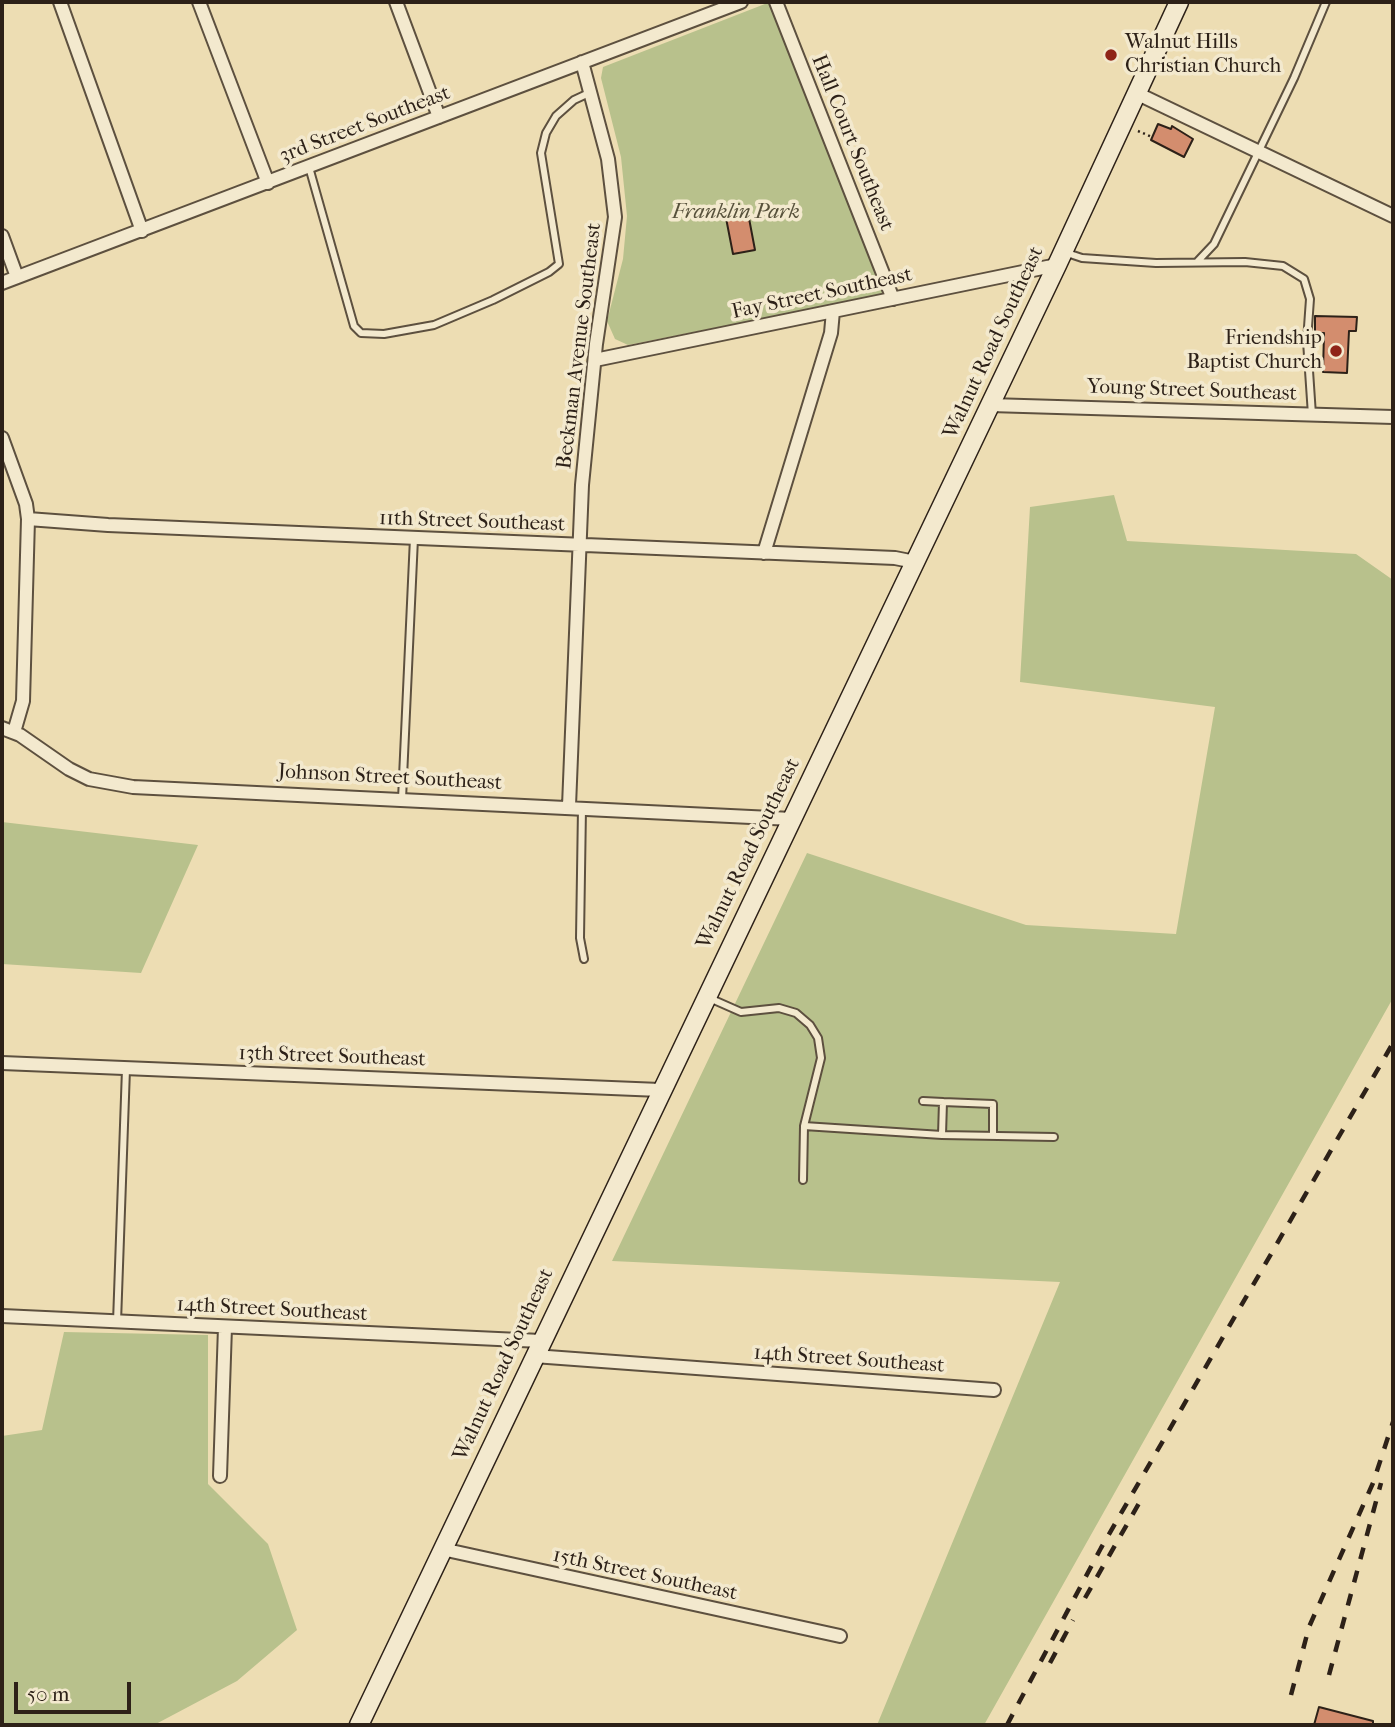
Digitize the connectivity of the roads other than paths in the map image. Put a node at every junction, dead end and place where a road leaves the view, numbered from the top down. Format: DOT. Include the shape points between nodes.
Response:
graph roads {
  1 [pos="60,2"];
  2 [pos="199,2"];
  3 [pos="396,2"];
  4 [pos="741,2"];
  5 [pos="776,2"];
  6 [pos="1179,2"];
  7 [pos="1326,2"];
  8 [pos="725,5"];
  9 [pos="582,62"];
  10 [pos="591,92"];
  11 [pos="1136,93"];
  12 [pos="439,117"];
  13 [pos="1260,151"];
  14 [pos="309,167"];
  15 [pos="268,183"];
  16 [pos="1393,216"];
  17 [pos="142,231"];
  18 [pos="2,236"];
  19 [pos="1060,258"];
  20 [pos="1195,263"];
  21 [pos="17,277"];
  22 [pos="2,283"];
  23 [pos="893,299"];
  24 [pos="833,311"];
  25 [pos="594,360"];
  26 [pos="990,405"];
  27 [pos="1312,415"];
  28 [pos="1393,417"];
  29 [pos="2,438"];
  30 [pos="28,519"];
  31 [pos="414,538"];
  32 [pos="579,545"];
  33 [pos="764,553"];
  34 [pos="915,562"];
  35 [pos="8,730"];
  36 [pos="402,799"];
  37 [pos="576,806"];
  38 [pos="792,818"];
  39 [pos="583,959"];
  40 [pos="706,996"];
  41 [pos="2,1063"];
  42 [pos="126,1069"];
  43 [pos="660,1090"];
  44 [pos="923,1101"];
  45 [pos="943,1102"];
  46 [pos="804,1126"];
  47 [pos="942,1135"];
  48 [pos="993,1135"];
  49 [pos="1054,1137"];
  50 [pos="803,1180"];
  51 [pos="2,1316"];
  52 [pos="117,1322"];
  53 [pos="225,1327"];
  54 [pos="537,1349"];
  55 [pos="994,1390"];
  56 [pos="220,1476"];
  57 [pos="442,1549"];
  58 [pos="840,1636"];
  59 [pos="360,1725"];
  1 -- 17 [label="street"];
  2 -- 15 [label="street"];
  3 -- 12 [label="street"];
  4 -- 8 [label="street, 3rd Street Southeast"];
  5 -- 23 [label="street, Hall Court Southeast"];
  6 -- 11 [label="main road, Walnut Road Southeast"];
  7 -- 13 [label="lane"];
  8 -- 9 [label="street, 3rd Street Southeast"];
  9 -- 10 [label="street, Beckman Avenue Southeast"];
  9 -- 12 [label="street, 3rd Street Southeast"];
  10 -- 14 [label="lane" via="556,116 541,153 559,264 493,300 433,325 384,334 361,333 354,326"];
  10 -- 25 [label="street, Beckman Avenue Southeast" via="608,159 615,217"];
  11 -- 13 [label="street"];
  11 -- 19 [label="main road, Walnut Road Southeast"];
  12 -- 14 [label="street, 3rd Street Southeast"];
  13 -- 16 [label="street"];
  13 -- 20 [label="lane" via="1214,244"];
  14 -- 15 [label="street, 3rd Street Southeast"];
  15 -- 17 [label="street, 3rd Street Southeast"];
  17 -- 21 [label="street, 3rd Street Southeast"];
  18 -- 21 [label="street"];
  19 -- 20 [label="lane"];
  19 -- 23 [label="street, Fay Street Southeast"];
  19 -- 26 [label="main road, Walnut Road Southeast"];
  20 -- 27 [label="lane" via="1283,266 1304,279 1310,299 1307,341"];
  21 -- 22 [label="street, 3rd Street Southeast"];
  23 -- 24 [label="street, Fay Street Southeast"];
  24 -- 25 [label="street, Fay Street Southeast"];
  24 -- 33 [label="street" via="831,333"];
  25 -- 32 [label="street, Beckman Avenue Southeast"];
  26 -- 27 [label="street, Young Street Southeast"];
  26 -- 34 [label="main road, Walnut Road Southeast"];
  27 -- 28 [label="street, Young Street Southeast"];
  29 -- 30 [label="street"];
  30 -- 31 [label="street, 11th Street Southeast"];
  30 -- 35 [label="street" via="23,701"];
  31 -- 32 [label="street, 11th Street Southeast"];
  31 -- 36 [label="lane"];
  32 -- 33 [label="street, 11th Street Southeast"];
  32 -- 37 [label="street, Beckman Avenue Southeast"];
  33 -- 34 [label="street, 11th Street Southeast"];
  34 -- 38 [label="main road, Walnut Road Southeast"];
  35 -- 36 [label="street, Johnson Street Southeast" via="69,769 111,785"];
  36 -- 37 [label="street, Johnson Street Southeast"];
  37 -- 38 [label="street, Johnson Street Southeast"];
  37 -- 39 [label="lane"];
  38 -- 40 [label="main road, Walnut Road Southeast"];
  40 -- 43 [label="main road, Walnut Road Southeast"];
  40 -- 46 [label="lane" via="741,1012 779,1008 796,1013 810,1025 821,1058"];
  41 -- 42 [label="street, 13th Street Southeast"];
  42 -- 43 [label="street, 13th Street Southeast"];
  42 -- 52 [label="lane"];
  43 -- 54 [label="main road, Walnut Road Southeast"];
  44 -- 45 [label="lane"];
  45 -- 47 [label="lane"];
  45 -- 48 [label="lane" via="993,1104"];
  46 -- 47 [label="lane"];
  46 -- 50 [label="lane"];
  47 -- 48 [label="lane"];
  48 -- 49 [label="lane"];
  51 -- 52 [label="street, 14th Street Southeast"];
  52 -- 53 [label="street, 14th Street Southeast"];
  53 -- 54 [label="street, 14th Street Southeast"];
  53 -- 56 [label="street"];
  54 -- 55 [label="street, 14th Street Southeast"];
  54 -- 57 [label="main road, Walnut Road Southeast"];
  57 -- 58 [label="street, 15th Street Southeast"];
  57 -- 59 [label="main road, Walnut Road Southeast"];
}
